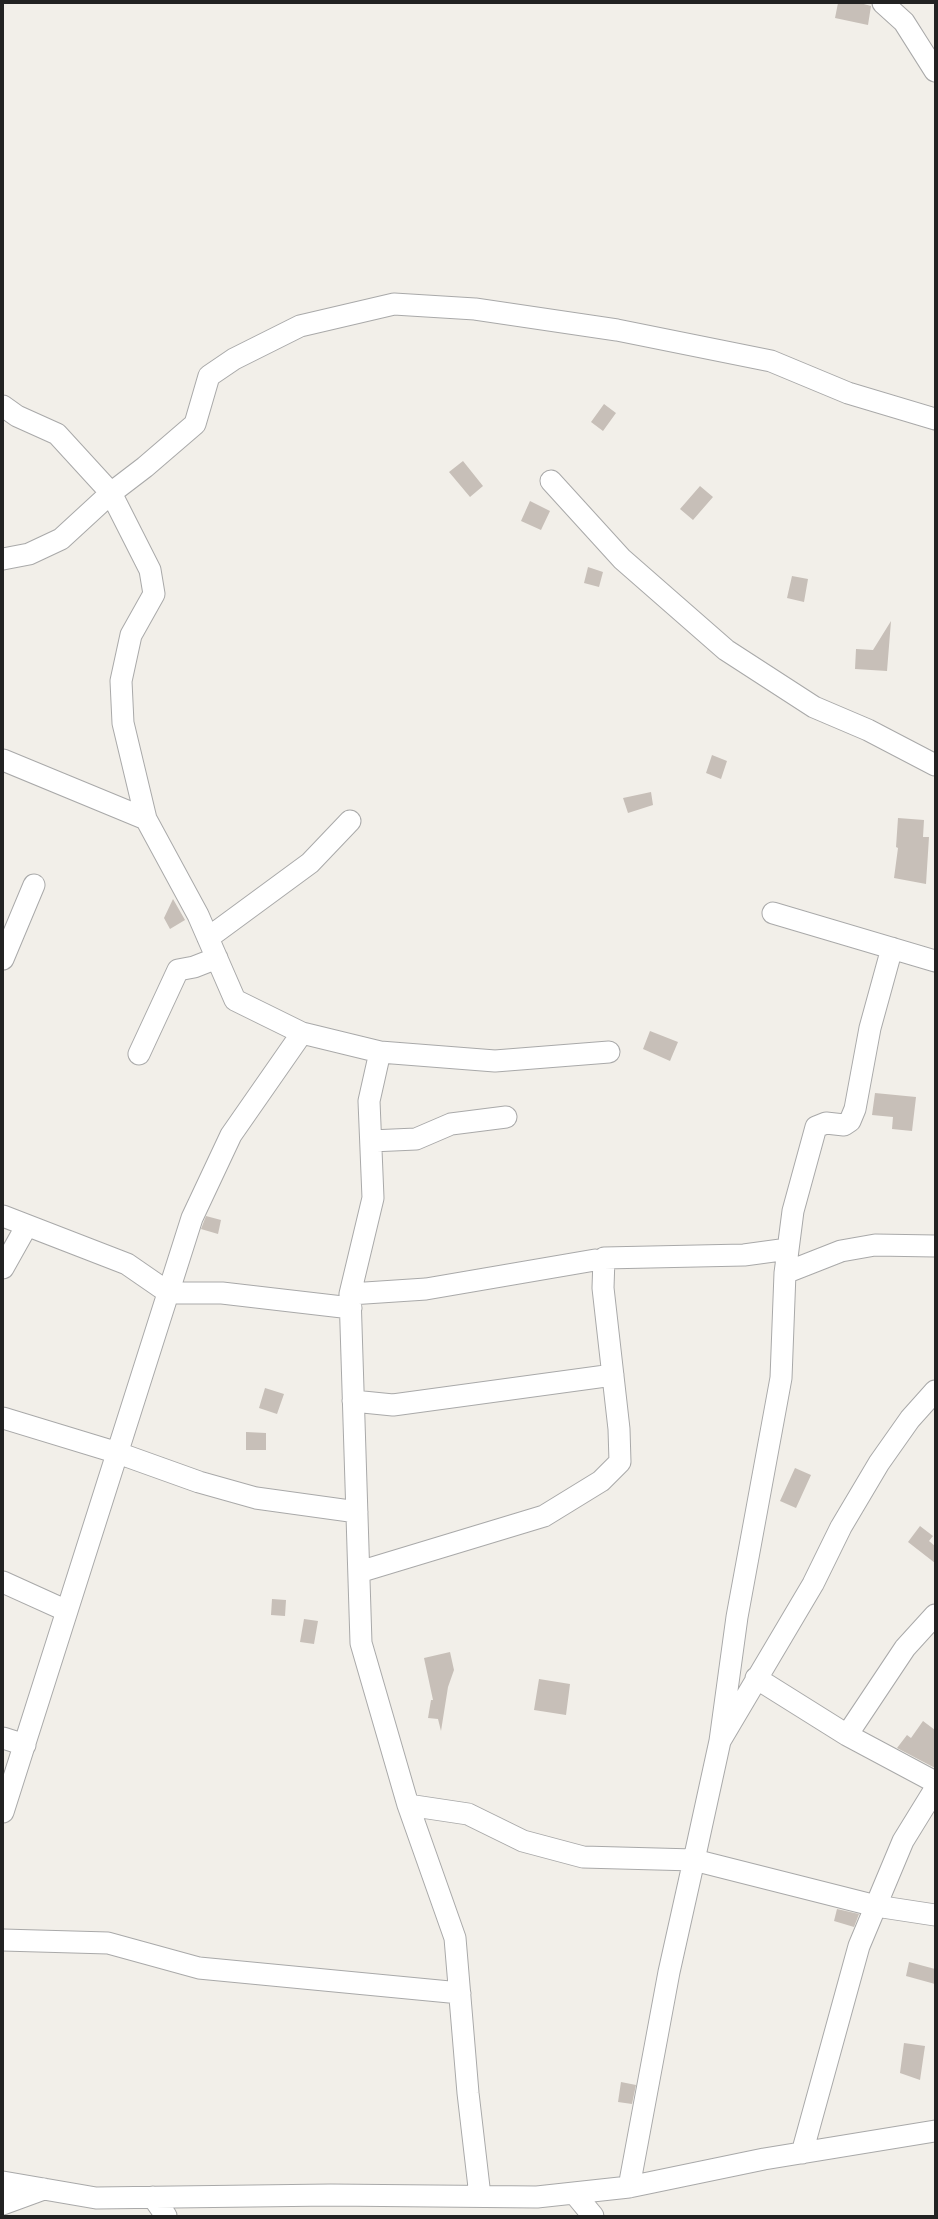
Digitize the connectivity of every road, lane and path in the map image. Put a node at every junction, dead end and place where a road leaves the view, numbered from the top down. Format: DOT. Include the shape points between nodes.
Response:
graph roads {
  1 [pos="883,3"];
  2 [pos="935,71"];
  3 [pos="8,414"];
  4 [pos="935,419"];
  5 [pos="551,482"];
  6 [pos="111,493"];
  7 [pos="3,560"];
  8 [pos="3,760"];
  9 [pos="935,765"];
  10 [pos="146,819"];
  11 [pos="350,821"];
  12 [pos="34,885"];
  13 [pos="773,913"];
  14 [pos="208,938"];
  15 [pos="892,948"];
  16 [pos="217,958"];
  17 [pos="3,959"];
  18 [pos="935,961"];
  19 [pos="302,1033"];
  20 [pos="380,1052"];
  21 [pos="609,1052"];
  22 [pos="139,1054"];
  23 [pos="506,1118"];
  24 [pos="371,1142"];
  25 [pos="3,1216"];
  26 [pos="26,1227"];
  27 [pos="935,1246"];
  28 [pos="788,1249"];
  29 [pos="594,1260"];
  30 [pos="3,1268"];
  31 [pos="785,1273"];
  32 [pos="169,1293"];
  33 [pos="350,1301"];
  34 [pos="613,1375"];
  35 [pos="935,1391"];
  36 [pos="353,1401"];
  37 [pos="3,1418"];
  38 [pos="118,1453"];
  39 [pos="357,1512"];
  40 [pos="359,1572"];
  41 [pos="3,1582"];
  42 [pos="67,1611"];
  43 [pos="935,1615"];
  44 [pos="756,1678"];
  45 [pos="847,1735"];
  46 [pos="3,1738"];
  47 [pos="720,1741"];
  48 [pos="25,1745"];
  49 [pos="935,1782"];
  50 [pos="935,1789"];
  51 [pos="408,1805"];
  52 [pos="3,1812"];
  53 [pos="694,1860"];
  54 [pos="876,1906"];
  55 [pos="935,1915"];
  56 [pos="3,1940"];
  57 [pos="460,1993"];
  58 [pos="935,2131"];
  59 [pos="802,2153"];
  60 [pos="3,2182"];
  61 [pos="629,2187"];
  62 [pos="45,2189"];
  63 [pos="574,2193"];
  64 [pos="480,2196"];
  65 [pos="152,2197"];
  66 [pos="3,2204"];
  67 [pos="166,2216"];
  68 [pos="593,2216"];
  1 -- 2 [label="street" via="904,22"];
  3 -- 6 [label="street" via="57,434"];
  4 -- 6 [label="street" via="848,393 771,361 617,330 475,309 394,304 300,326 234,359 209,376 195,424"];
  5 -- 9 [label="street" via="622,559 726,650 814,707 868,730"];
  6 -- 7 [label="street" via="61,539 29,554"];
  6 -- 10 [label="street" via="150,570 154,594 131,635 121,681 123,724"];
  8 -- 10 [label="street"];
  10 -- 14 [label="street"];
  11 -- 14 [label="street" via="310,863"];
  12 -- 17 [label="street"];
  13 -- 15 [label="street"];
  14 -- 16 [label="street"];
  15 -- 18 [label="street"];
  15 -- 28 [label="street" via="870,1028 855,1109 850,1121 844,1125 826,1123 816,1127 793,1211"];
  16 -- 19 [label="street" via="235,1000"];
  16 -- 22 [label="street" via="178,970"];
  19 -- 20 [label="street"];
  19 -- 32 [label="street" via="231,1135 192,1218"];
  20 -- 21 [label="street" via="495,1061"];
  20 -- 24 [label="street" via="370,1101"];
  23 -- 24 [label="street" via="451,1124 416,1139"];
  24 -- 33 [label="street" via="373,1198"];
  25 -- 26 [label="street"];
  26 -- 30 [label="street"];
  26 -- 32 [label="street" via="126,1264"];
  27 -- 31 [label="street" via="875,1245 841,1251"];
  28 -- 31 [label="street"];
  28 -- 34 [label="street" via="744,1255 604,1258 603,1288"];
  29 -- 33 [label="street"];
  31 -- 47 [label="street" via="781,1378 737,1617"];
  32 -- 33 [label="street" via="222,1293"];
  32 -- 38 [label="street"];
  33 -- 36 [label="street"];
  34 -- 36 [label="street" via="393,1405"];
  34 -- 40 [label="street" via="620,1462 601,1481 544,1516"];
  35 -- 44 [label="street" via="910,1419 879,1463 841,1527 813,1584"];
  36 -- 39 [label="street"];
  37 -- 38 [label="street"];
  38 -- 39 [label="street" via="199,1482 256,1498"];
  38 -- 42 [label="street"];
  39 -- 40 [label="street"];
  40 -- 51 [label="street" via="361,1643"];
  41 -- 42 [label="street"];
  42 -- 48 [label="street"];
  43 -- 45 [label="street" via="905,1648"];
  44 -- 45 [label="street"];
  44 -- 47 [label="street"];
  45 -- 49 [label="street"];
  46 -- 48 [label="street"];
  47 -- 53 [label="street"];
  48 -- 52 [label="street"];
  50 -- 54 [label="street" via="903,1841"];
  51 -- 53 [label="street" via="468,1814 523,1842 583,1856"];
  51 -- 57 [label="street" via="455,1938"];
  53 -- 54 [label="street"];
  53 -- 61 [label="street"];
  54 -- 55 [label="street"];
  54 -- 59 [label="street" via="858,1946"];
  56 -- 57 [label="street" via="108,1943 199,1968"];
  57 -- 64 [label="street"];
  58 -- 59 [label="street"];
  59 -- 61 [label="street"];
  60 -- 62 [label="street"];
  61 -- 63 [label="street"];
  62 -- 65 [label="street" via="96,2198"];
  62 -- 66 [label="street"];
  63 -- 64 [label="street" via="537,2197"];
  63 -- 68 [label="street"];
  64 -- 65 [label="street"];
  65 -- 67 [label="street"];
}
